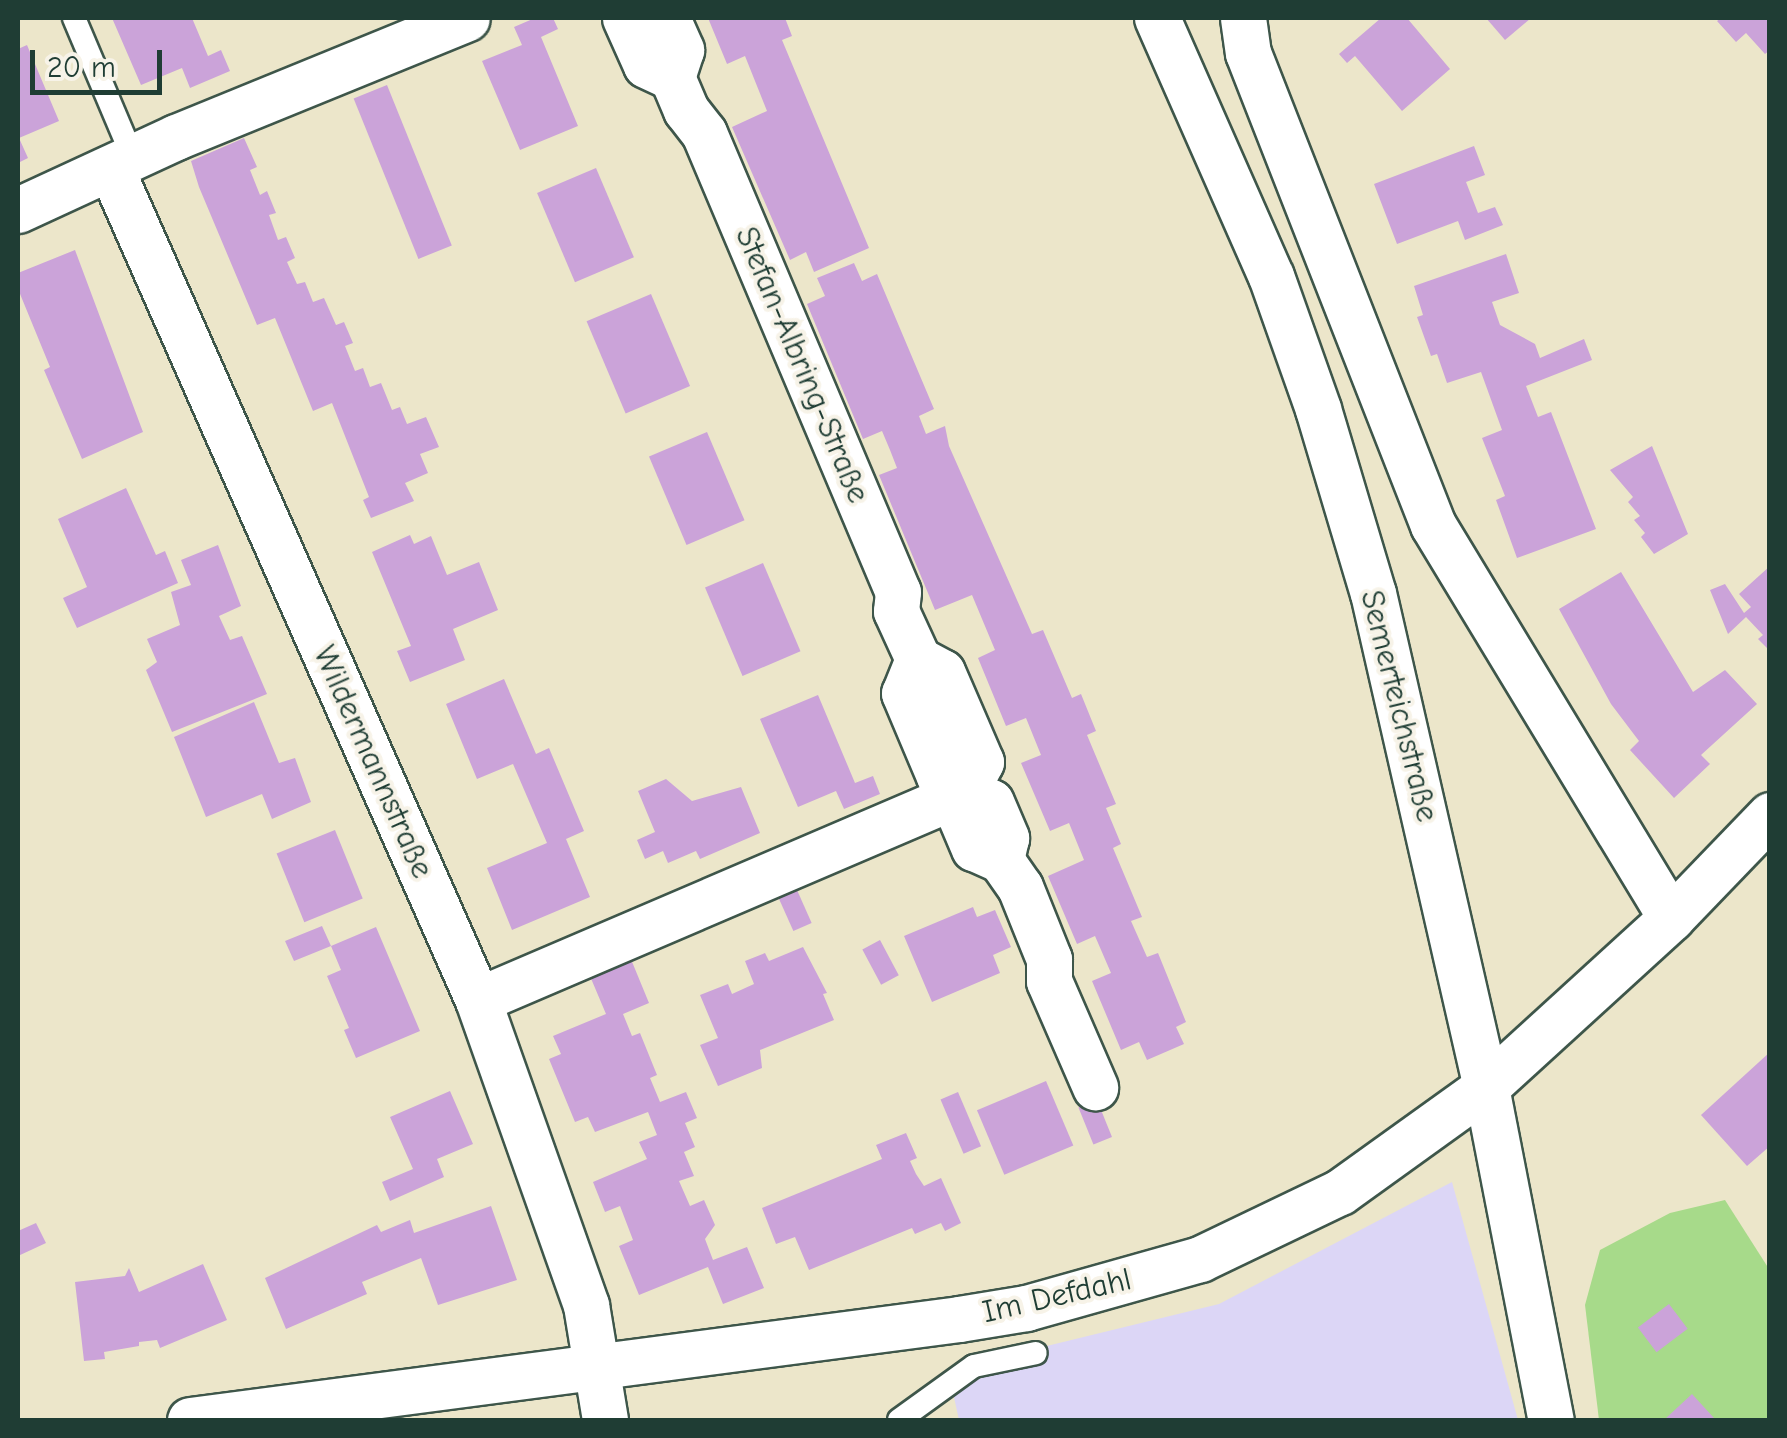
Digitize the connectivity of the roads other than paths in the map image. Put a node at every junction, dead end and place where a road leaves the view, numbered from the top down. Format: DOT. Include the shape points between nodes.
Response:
graph roads {
  1 [pos="74,18"];
  2 [pos="467,18"];
  3 [pos="626,18"];
  4 [pos="668,18"];
  5 [pos="1157,18"];
  6 [pos="1243,18"];
  7 [pos="672,77"];
  8 [pos="122,163"];
  9 [pos="18,210"];
  10 [pos="966,791"];
  11 [pos="1770,816"];
  12 [pos="1671,918"];
  13 [pos="478,1000"];
  14 [pos="1095,1087"];
  15 [pos="1486,1088"];
  16 [pos="1036,1353"];
  17 [pos="599,1368"];
  18 [pos="190,1420"];
  19 [pos="605,1420"];
  20 [pos="899,1420"];
  21 [pos="1551,1420"];
  1 -- 8 [label="lane"];
  2 -- 8 [label="street"];
  3 -- 7 [label="street, Stefan-Albring-Straße" via="646,64"];
  4 -- 7 [label="street, Stefan-Albring-Straße" via="680,50"];
  5 -- 15 [label="street, Semerteichstraße" via="1271,276 1318,409 1407,728"];
  6 -- 12 [label="street" via="1248,53 1433,525"];
  7 -- 10 [label="street, Stefan-Albring-Straße" via="704,133 898,592 896,611 918,659 904,693 940,776"];
  8 -- 9 [label="street"];
  8 -- 13 [label="street, Wildermannstraße"];
  10 -- 13 [label="street"];
  10 -- 14 [label="street" via="961,818 974,848 1001,860 1020,886 1050,959 1050,981"];
  11 -- 12 [label="street, Im Defdahl"];
  12 -- 15 [label="street, Im Defdahl"];
  13 -- 17 [label="street, Wildermannstraße" via="586,1305"];
  15 -- 17 [label="street, Im Defdahl" via="1340,1192 1200,1260 1026,1308"];
  15 -- 21 [label="street, Semerteichstraße"];
  16 -- 20 [label="lane" via="974,1366"];
  17 -- 18 [label="street, Im Defdahl"];
  17 -- 19 [label="street, Wildermannstraße"];
}
